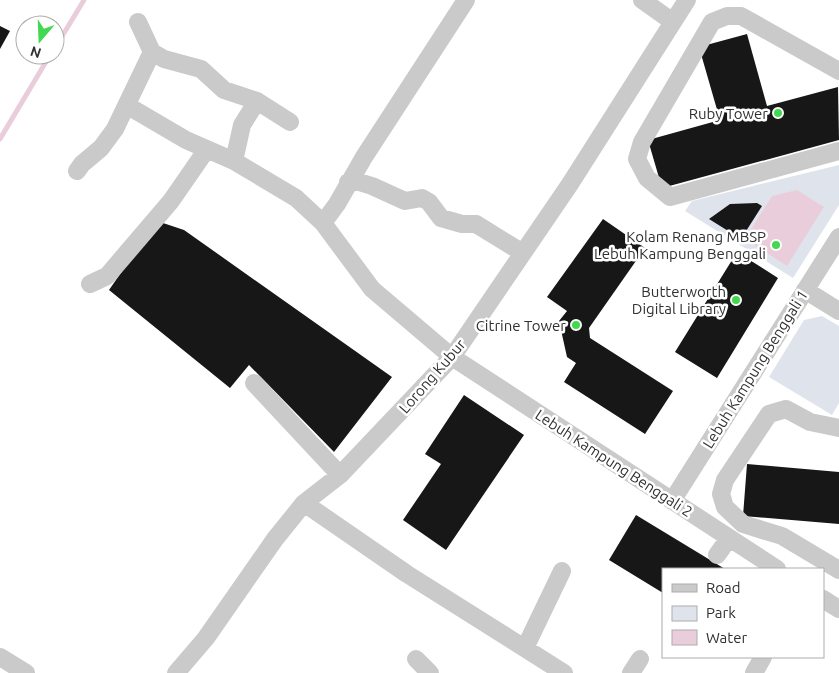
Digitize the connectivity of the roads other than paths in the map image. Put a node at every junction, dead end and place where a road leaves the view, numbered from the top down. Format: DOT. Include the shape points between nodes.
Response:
graph roads {
  1 [pos="466,0"];
  2 [pos="642,0"];
  3 [pos="686,0"];
  4 [pos="138,22"];
  5 [pos="673,22"];
  6 [pos="152,52"];
  7 [pos="839,71"];
  8 [pos="257,101"];
  9 [pos="128,106"];
  10 [pos="290,122"];
  11 [pos="207,149"];
  12 [pos="839,151"];
  13 [pos="234,161"];
  14 [pos="77,171"];
  15 [pos="348,182"];
  16 [pos="323,223"];
  17 [pos="839,236"];
  18 [pos="523,253"];
  19 [pos="90,284"];
  20 [pos="806,290"];
  21 [pos="839,311"];
  22 [pos="452,357"];
  23 [pos="254,383"];
  24 [pos="839,428"];
  25 [pos="340,475"];
  26 [pos="672,501"];
  27 [pos="304,502"];
  28 [pos="729,538"];
  29 [pos="717,555"];
  30 [pos="775,568"];
  31 [pos="839,570"];
  32 [pos="562,571"];
  33 [pos="824,600"];
  34 [pos="839,609"];
  35 [pos="525,648"];
  36 [pos="0,658"];
  37 [pos="762,658"];
  38 [pos="416,659"];
  39 [pos="26,673"];
  40 [pos="176,673"];
  41 [pos="430,673"];
  42 [pos="564,673"];
  43 [pos="754,673"];
  1 -- 15 [label="street"];
  2 -- 5 [label="street"];
  3 -- 5 [label="street, Lorong Kubur"];
  4 -- 6 [label="street"];
  5 -- 18 [label="street, Lorong Kubur"];
  6 -- 8 [label="street" via="201,69 224,90"];
  6 -- 9 [label="street"];
  7 -- 12 [label="street" via="741,16 727,16 712,22 642,142 637,158 647,178 670,197"];
  8 -- 10 [label="street"];
  8 -- 13 [label="street" via="242,125"];
  9 -- 11 [label="street, Lebuh Kampung Benggali 2"];
  9 -- 14 [label="street" via="101,148"];
  11 -- 13 [label="street, Lebuh Kampung Benggali 2"];
  11 -- 19 [label="street" via="170,201 107,276"];
  13 -- 16 [label="street, Lebuh Kampung Benggali 2" via="296,198"];
  15 -- 16 [label="street"];
  15 -- 18 [label="street" via="372,186 405,201 422,198 441,218 476,224"];
  16 -- 22 [label="street, Lebuh Kampung Benggali 2" via="372,289"];
  17 -- 20 [label="street, Lebuh Kampung Benggali 1"];
  18 -- 22 [label="street, Lorong Kubur"];
  20 -- 21 [label="street"];
  20 -- 26 [label="street, Lebuh Kampung Benggali 1"];
  22 -- 25 [label="street, Lorong Kubur"];
  22 -- 26 [label="street, Lebuh Kampung Benggali 2"];
  23 -- 25 [label="street"];
  24 -- 31 [label="street" via="810,422 786,409 769,414 725,480 721,494 725,506 744,524 782,536"];
  25 -- 27 [label="street, Lorong Kubur"];
  26 -- 28 [label="street, Lebuh Kampung Benggali 2"];
  27 -- 35 [label="street" via="407,574"];
  27 -- 40 [label="street, Lorong Kubur" via="206,638"];
  28 -- 29 [label="street"];
  28 -- 30 [label="street, Lebuh Kampung Benggali 2"];
  32 -- 35 [label="street"];
  33 -- 34 [label="street"];
  35 -- 42 [label="street"];
  36 -- 39 [label="street"];
  37 -- 43 [label="street"];
  38 -- 41 [label="street"];
}
